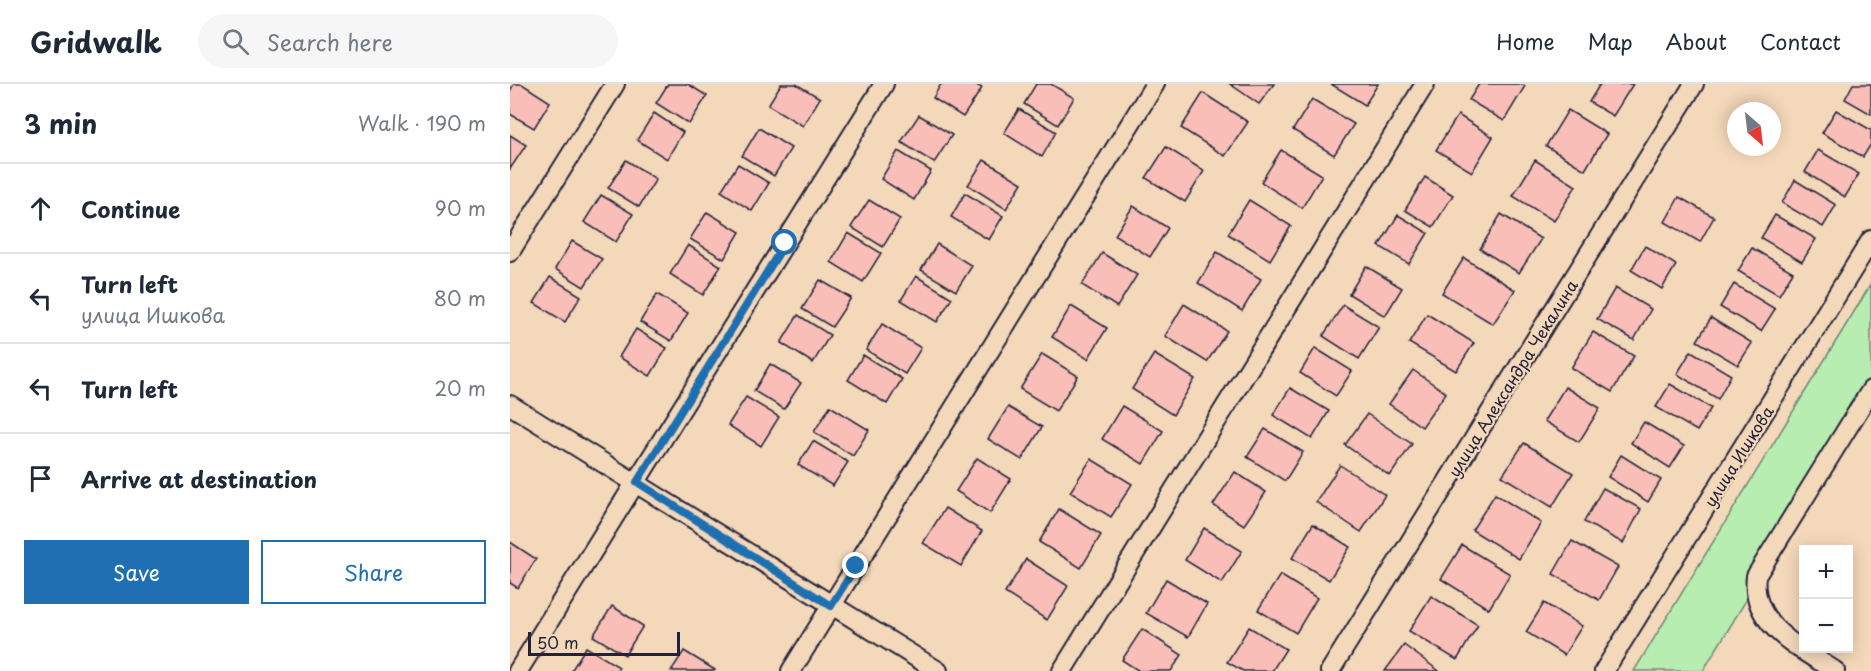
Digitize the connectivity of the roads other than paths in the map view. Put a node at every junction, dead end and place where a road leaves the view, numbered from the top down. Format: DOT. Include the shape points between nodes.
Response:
graph roads {
  1 [pos="615,84"];
  2 [pos="884,84"];
  3 [pos="1155,84"];
  4 [pos="1425,84"];
  5 [pos="1694,84"];
  6 [pos="1871,240"];
  7 [pos="510,252"];
  8 [pos="1871,390"];
  9 [pos="510,405"];
  10 [pos="637,482"];
  11 [pos="831,606"];
  12 [pos="518,671"];
  13 [pos="791,671"];
  14 [pos="938,671"];
  15 [pos="1062,671"];
  16 [pos="1330,671"];
  17 [pos="1604,671"];
  18 [pos="1836,671"];
  1 -- 7 [label="street"];
  2 -- 10 [label="street"];
  3 -- 11 [label="street"];
  4 -- 15 [label="street"];
  5 -- 16 [label="street, улица Александра Чекалина"];
  6 -- 17 [label="street, улица Ишкова"];
  8 -- 18 [label="street" via="1756,576 1754,591 1771,626"];
  9 -- 10 [label="street"];
  10 -- 11 [label="street"];
  10 -- 12 [label="street"];
  11 -- 13 [label="street"];
  11 -- 14 [label="street"];
}
